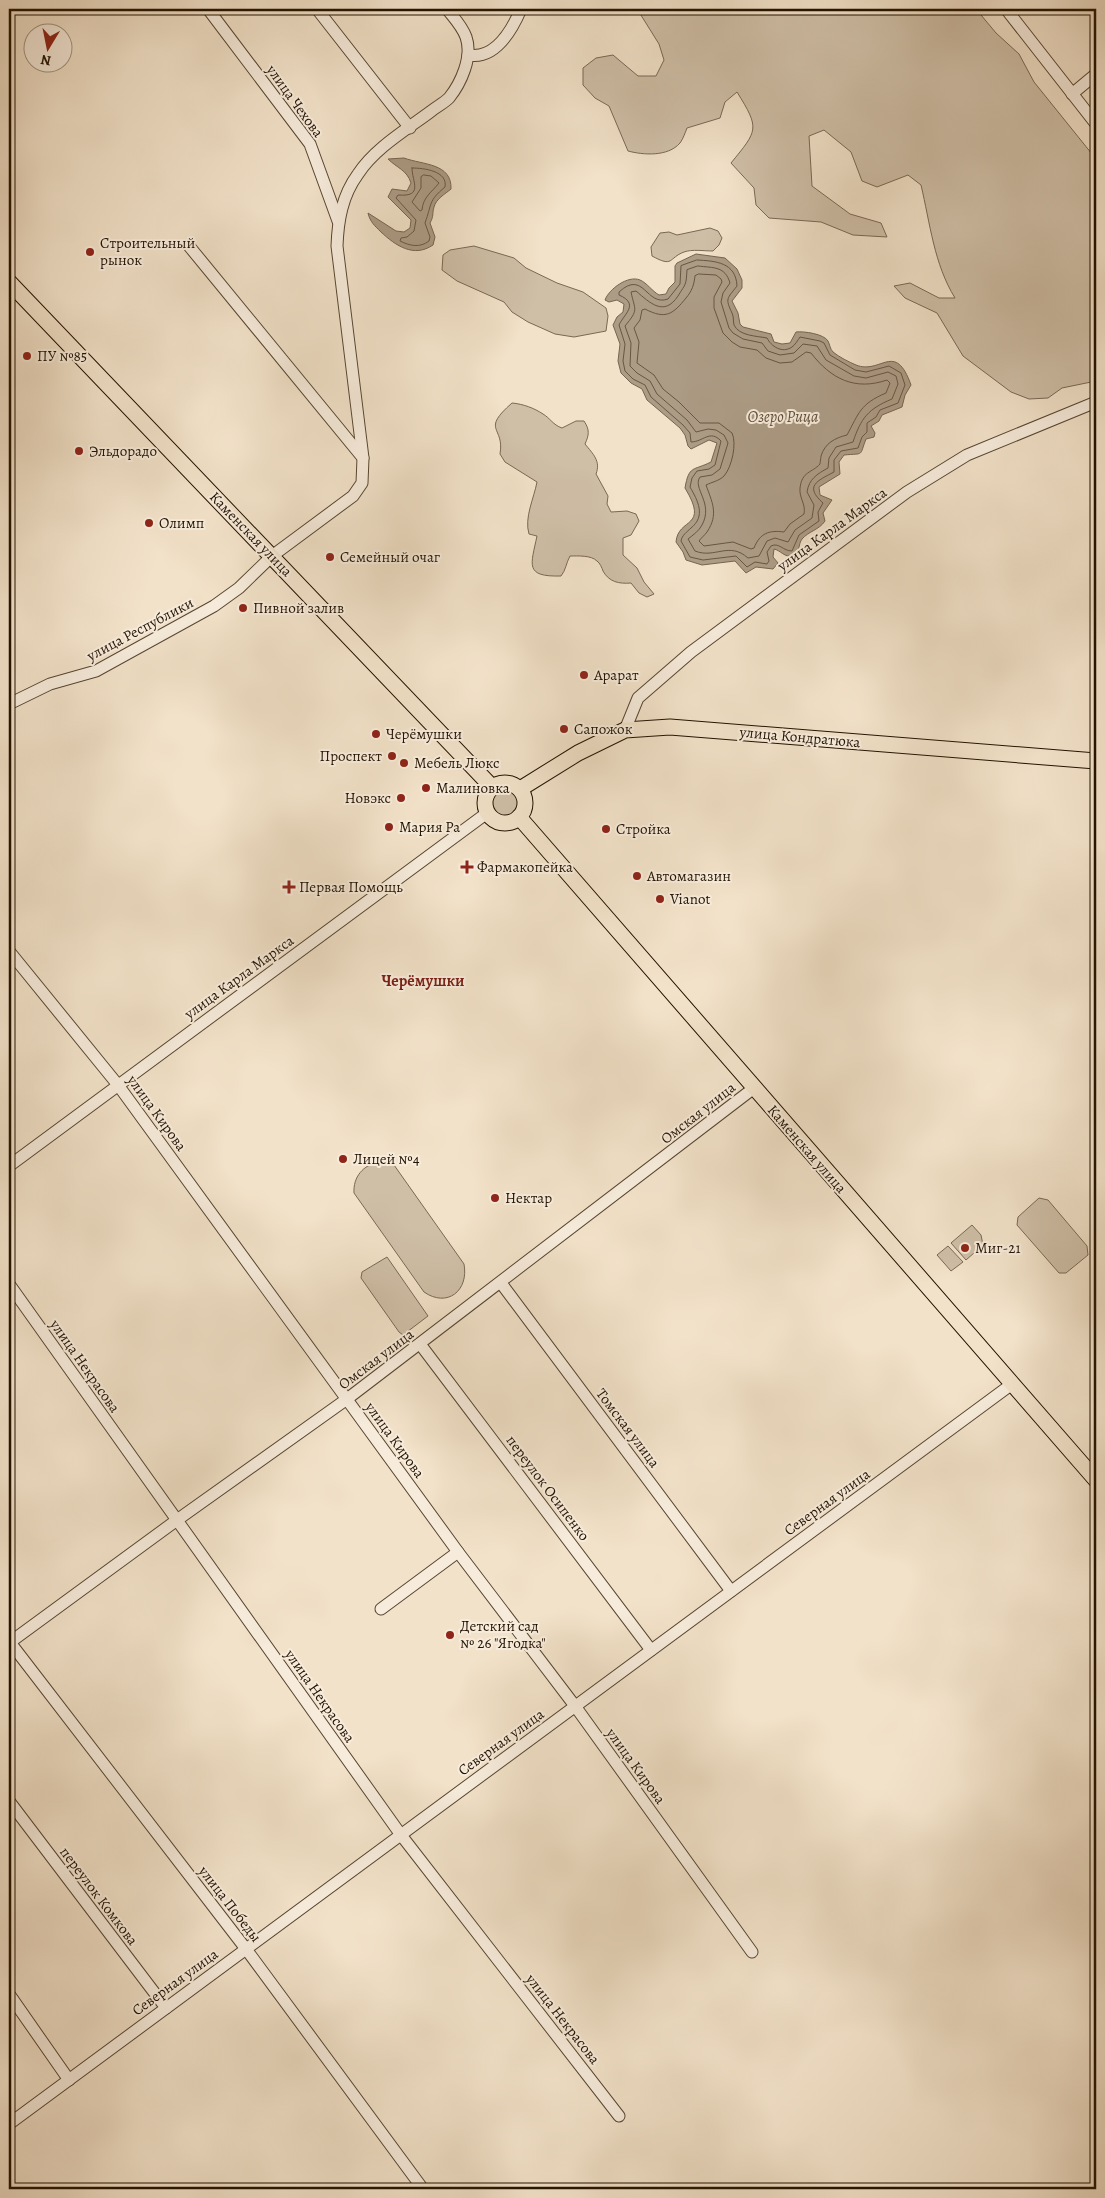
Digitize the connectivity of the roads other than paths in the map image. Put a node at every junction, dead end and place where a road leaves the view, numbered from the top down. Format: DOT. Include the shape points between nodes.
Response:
graph roads {
  1 [pos="208,9"];
  2 [pos="317,9"];
  3 [pos="447,9"];
  4 [pos="521,9"];
  5 [pos="1006,9"];
  6 [pos="468,56"];
  7 [pos="1096,74"];
  8 [pos="1072,94"];
  9 [pos="1096,124"];
  10 [pos="410,128"];
  11 [pos="338,221"];
  12 [pos="189,246"];
  13 [pos="9,282"];
  14 [pos="1096,402"];
  15 [pos="363,458"];
  16 [pos="272,556"];
  17 [pos="9,704"];
  18 [pos="624,730"];
  19 [pos="1096,761"];
  20 [pos="492,787"];
  21 [pos="520,789"];
  22 [pos="487,813"];
  23 [pos="519,817"];
  24 [pos="9,951"];
  25 [pos="118,1085"];
  26 [pos="754,1088"];
  27 [pos="9,1166"];
  28 [pos="501,1283"];
  29 [pos="9,1284"];
  30 [pos="420,1344"];
  31 [pos="1012,1384"];
  32 [pos="347,1399"];
  33 [pos="1096,1480"];
  34 [pos="177,1520"];
  35 [pos="458,1552"];
  36 [pos="731,1591"];
  37 [pos="381,1609"];
  38 [pos="9,1643"];
  39 [pos="651,1650"];
  40 [pos="575,1706"];
  41 [pos="9,1802"];
  42 [pos="401,1835"];
  43 [pos="246,1949"];
  44 [pos="752,1952"];
  45 [pos="9,1994"];
  46 [pos="166,2008"];
  47 [pos="69,2080"];
  48 [pos="619,2116"];
  49 [pos="9,2124"];
  50 [pos="423,2189"];
  1 -- 11 [label="street, улица Чехова" via="310,144"];
  2 -- 10 [label="street"];
  3 -- 6 [label="street" via="467,39"];
  4 -- 6 [label="street" via="497,46 488,53"];
  5 -- 8 [label="street"];
  6 -- 10 [label="street" via="464,74 448,98"];
  7 -- 8 [label="street"];
  8 -- 9 [label="street"];
  10 -- 11 [label="street" via="370,158 357,174"];
  11 -- 15 [label="street, улица Республики" via="337,246"];
  12 -- 15 [label="street"];
  13 -- 16 [label="main road, Каменская улица"];
  14 -- 18 [label="street, улица Карла Маркса" via="967,455 907,492 691,652 638,698"];
  15 -- 16 [label="street, улица Республики" via="362,482 353,496"];
  16 -- 17 [label="street, улица Республики" via="239,588 214,606 96,671 50,684"];
  16 -- 20 [label="main road, Каменская улица"];
  18 -- 19 [label="main road, улица Кондратюка" via="670,727"];
  18 -- 21 [label="main road, улица Кондратюка" via="578,753"];
  20 -- 21 [label="main road" via="509,783"];
  20 -- 22 [label="main road" via="484,802"];
  21 -- 23 [label="main road" via="525,800"];
  22 -- 23 [label="main road" via="502,823"];
  22 -- 25 [label="street, улица Карла Маркса"];
  23 -- 26 [label="main road, Каменская улица"];
  24 -- 25 [label="street, улица Кирова"];
  25 -- 27 [label="street, улица Карла Маркса"];
  25 -- 32 [label="street, улица Кирова"];
  26 -- 28 [label="street, Омская улица"];
  26 -- 31 [label="main road, Каменская улица"];
  28 -- 30 [label="street, Омская улица"];
  28 -- 36 [label="street, Томская улица"];
  29 -- 34 [label="street, улица Некрасова"];
  30 -- 32 [label="street, Омская улица"];
  30 -- 39 [label="street, переулок Осипенко"];
  31 -- 33 [label="main road, Каменская улица"];
  31 -- 36 [label="street, Северная улица"];
  32 -- 34 [label="street, Омская улица"];
  32 -- 35 [label="street, улица Кирова"];
  34 -- 38 [label="street, Омская улица"];
  34 -- 42 [label="street, улица Некрасова"];
  35 -- 37 [label="street"];
  35 -- 40 [label="street, улица Кирова"];
  36 -- 39 [label="street, Северная улица"];
  38 -- 43 [label="street, улица Победы"];
  39 -- 40 [label="street, Северная улица"];
  40 -- 42 [label="street, Северная улица"];
  40 -- 44 [label="street, улица Кирова"];
  41 -- 46 [label="street, переулок Комкова"];
  42 -- 43 [label="street, Северная улица"];
  42 -- 48 [label="street, улица Некрасова"];
  43 -- 46 [label="street, Северная улица"];
  43 -- 50 [label="street, улица Победы"];
  45 -- 47 [label="street"];
  46 -- 47 [label="street, Северная улица"];
  47 -- 49 [label="street, Северная улица"];
}
